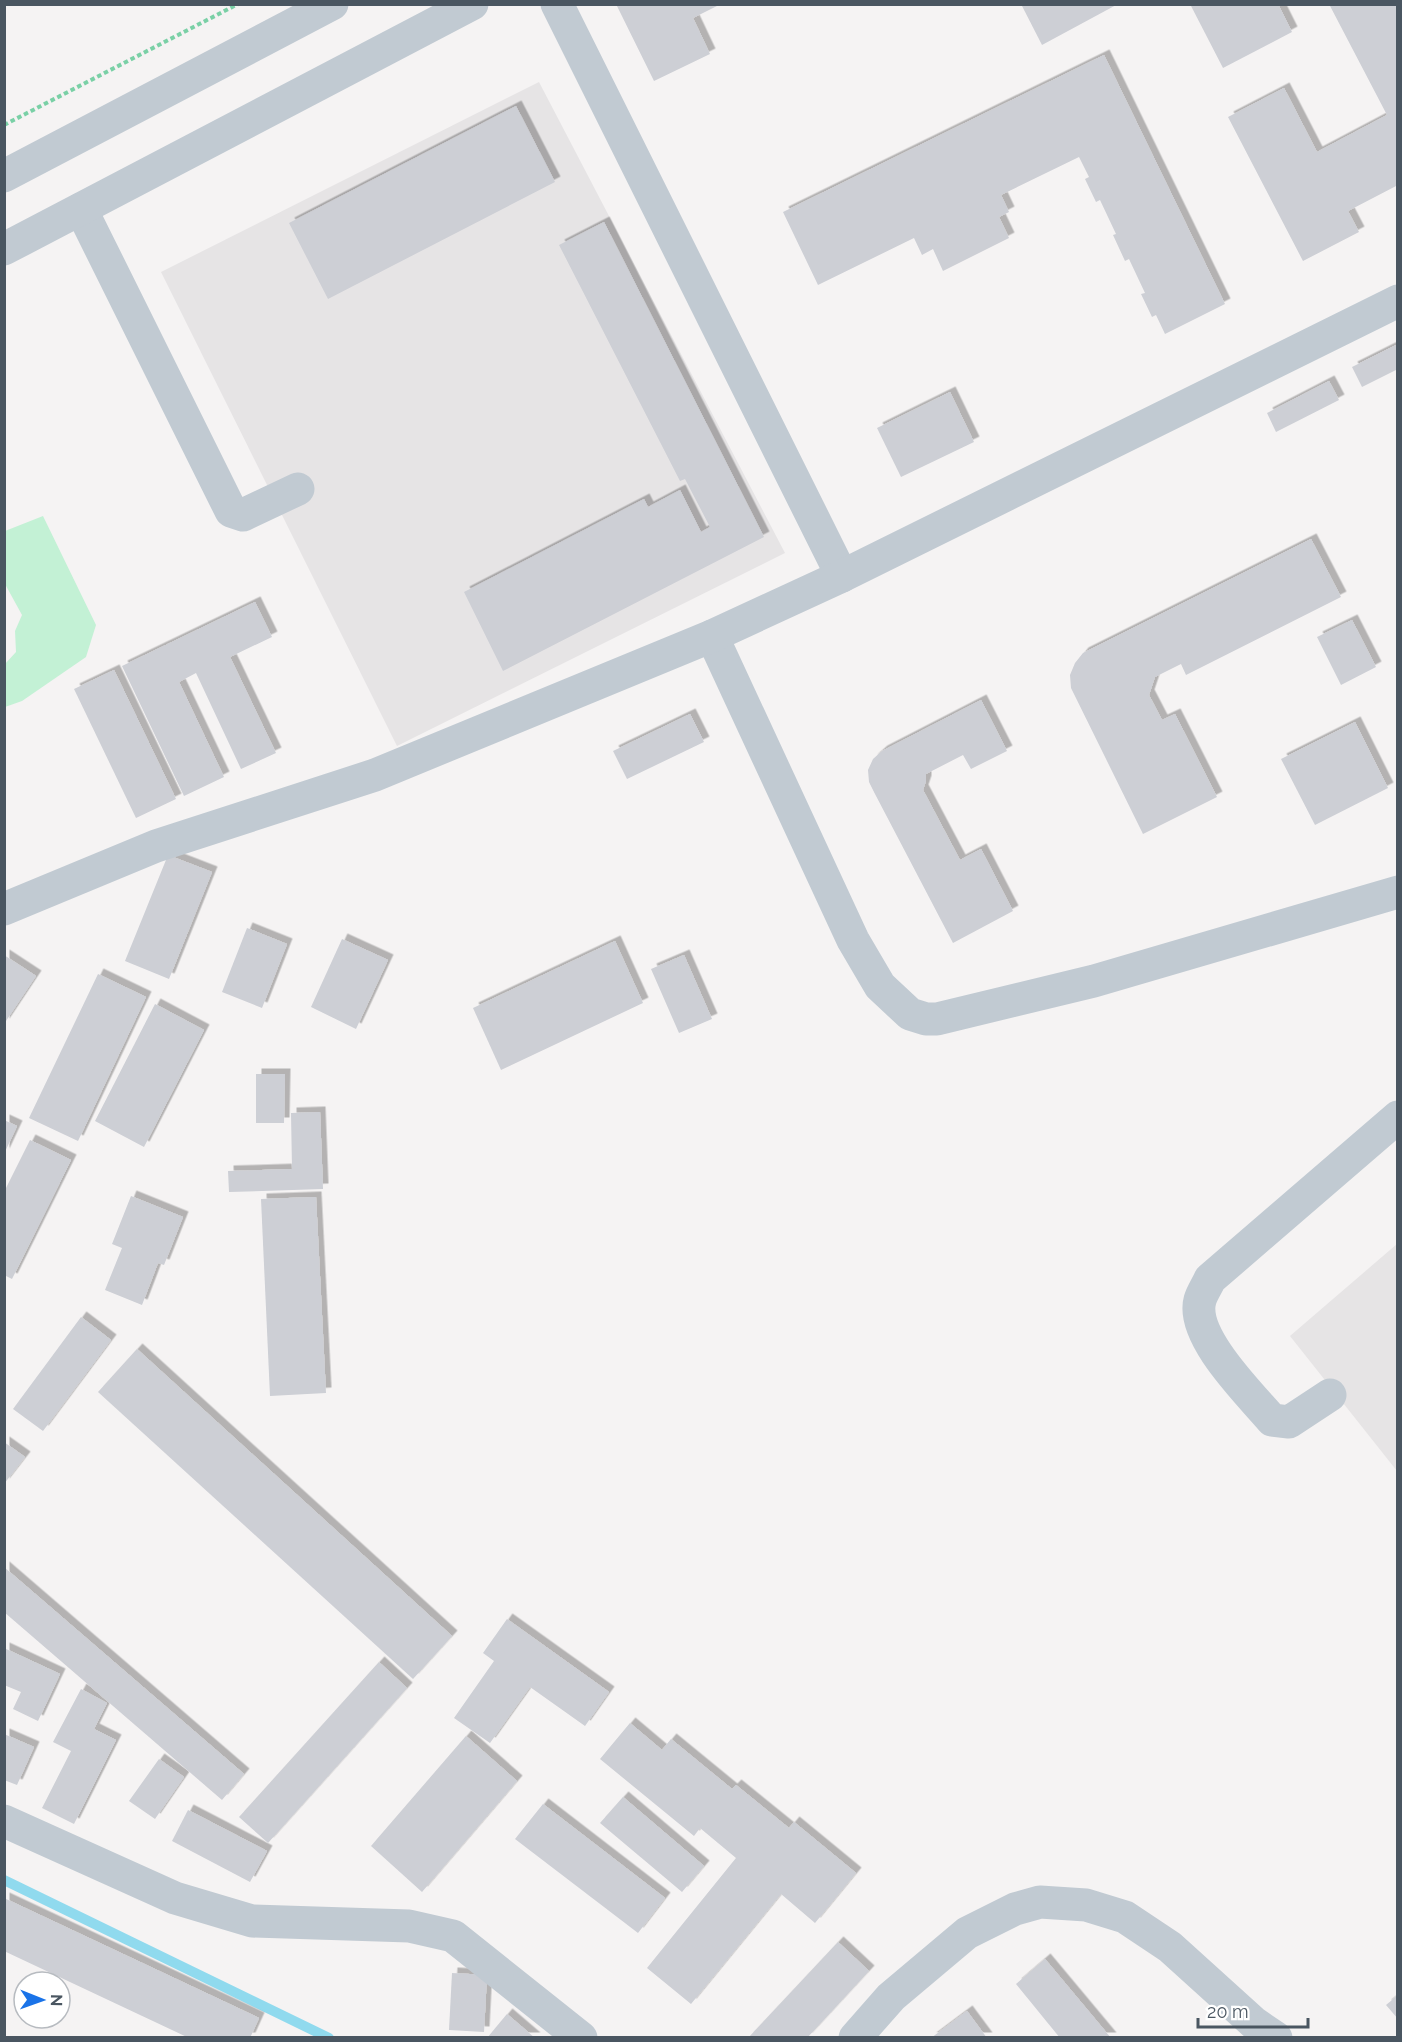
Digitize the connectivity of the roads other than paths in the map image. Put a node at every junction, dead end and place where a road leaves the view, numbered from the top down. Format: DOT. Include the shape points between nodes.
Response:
graph roads {
  1 [pos="332,4"];
  2 [pos="472,4"];
  3 [pos="557,4"];
  4 [pos="4,176"];
  5 [pos="81,209"];
  6 [pos="4,249"];
  7 [pos="1398,301"];
  8 [pos="298,489"];
  9 [pos="842,576"];
  10 [pos="712,636"];
  11 [pos="1398,892"];
  12 [pos="4,909"];
  13 [pos="1398,1117"];
  14 [pos="1330,1395"];
  15 [pos="4,1821"];
  16 [pos="581,2037"];
  17 [pos="855,2037"];
  18 [pos="1276,2037"];
  1 -- 4 [label="street"];
  2 -- 5 [label="street"];
  3 -- 9 [label="street"];
  5 -- 6 [label="street"];
  5 -- 8 [label="street" via="231,511 243,516"];
  7 -- 9 [label="street"];
  9 -- 10 [label="street"];
  10 -- 11 [label="street" via="853,940 880,986 910,1014 937,1019 1094,981"];
  10 -- 12 [label="street" via="375,775 156,846"];
  13 -- 14 [label="street" via="1210,1279 1200,1301 1200,1323 1213,1349 1272,1420 1289,1422"];
  15 -- 16 [label="street" via="175,1898 252,1921 409,1926 453,1936"];
  17 -- 18 [label="street" via="891,1997 967,1933 1015,1909 1040,1902 1086,1905 1125,1917 1170,1947 1254,2023"];
}
